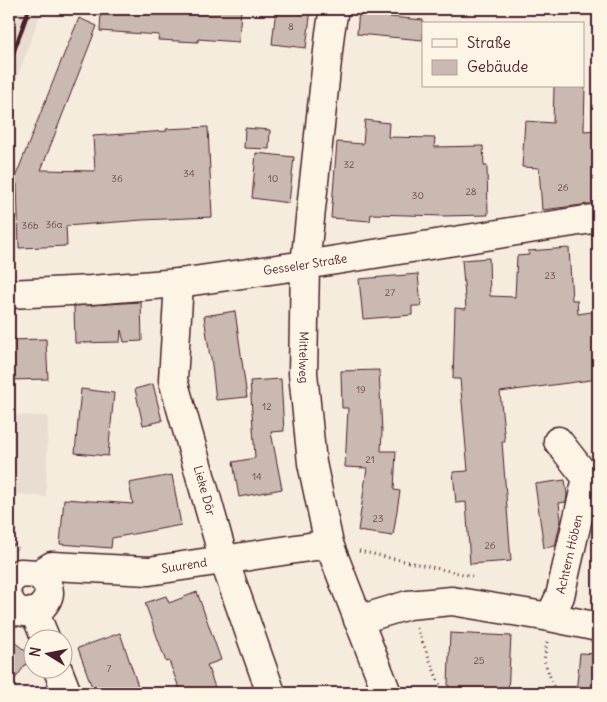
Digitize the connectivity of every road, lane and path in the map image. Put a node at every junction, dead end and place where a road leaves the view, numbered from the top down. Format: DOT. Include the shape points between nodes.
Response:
graph roads {
  1 [pos="334,9"];
  2 [pos="598,218"];
  3 [pos="305,265"];
  4 [pos="179,283"];
  5 [pos="9,294"];
  6 [pos="558,441"];
  7 [pos="329,544"];
  8 [pos="224,560"];
  9 [pos="39,574"];
  10 [pos="473,577"];
  11 [pos="9,583"];
  12 [pos="9,600"];
  13 [pos="408,604"];
  14 [pos="35,613"];
  15 [pos="550,617"];
  16 [pos="358,620"];
  17 [pos="598,627"];
  18 [pos="42,630"];
  19 [pos="62,680"];
  20 [pos="67,693"];
  21 [pos="270,693"];
  22 [pos="387,693"];
  23 [pos="443,693"];
  24 [pos="556,693"];
  1 -- 3 [label="street, Mittelweg"];
  2 -- 3 [label="street, Gesseler Straße"];
  3 -- 4 [label="street, Gesseler Straße"];
  3 -- 7 [label="street, Mittelweg" via="303,373 312,463"];
  4 -- 5 [label="street, Gesseler Straße"];
  4 -- 8 [label="street, Lieke Dör" via="173,380"];
  6 -- 15 [label="street, Achtern Höben" via="588,478 560,596"];
  7 -- 8 [label="street, Suurend"];
  7 -- 10 [label="path"];
  7 -- 16 [label="street, Mittelweg"];
  8 -- 9 [label="street, Suurend" via="149,571 52,566"];
  8 -- 21 [label="street, Lieke Dör"];
  9 -- 11 [label="street, Suurend" via="20,573"];
  9 -- 14 [label="street" via="49,593 44,606"];
  12 -- 14 [label="street" via="16,611"];
  13 -- 15 [label="street" via="452,601"];
  13 -- 16 [label="street"];
  13 -- 23 [label="path"];
  14 -- 18 [label="street"];
  15 -- 17 [label="street"];
  15 -- 24 [label="path" via="544,660"];
  16 -- 22 [label="street, Mittelweg"];
  19 -- 20 [label="street"];
}
